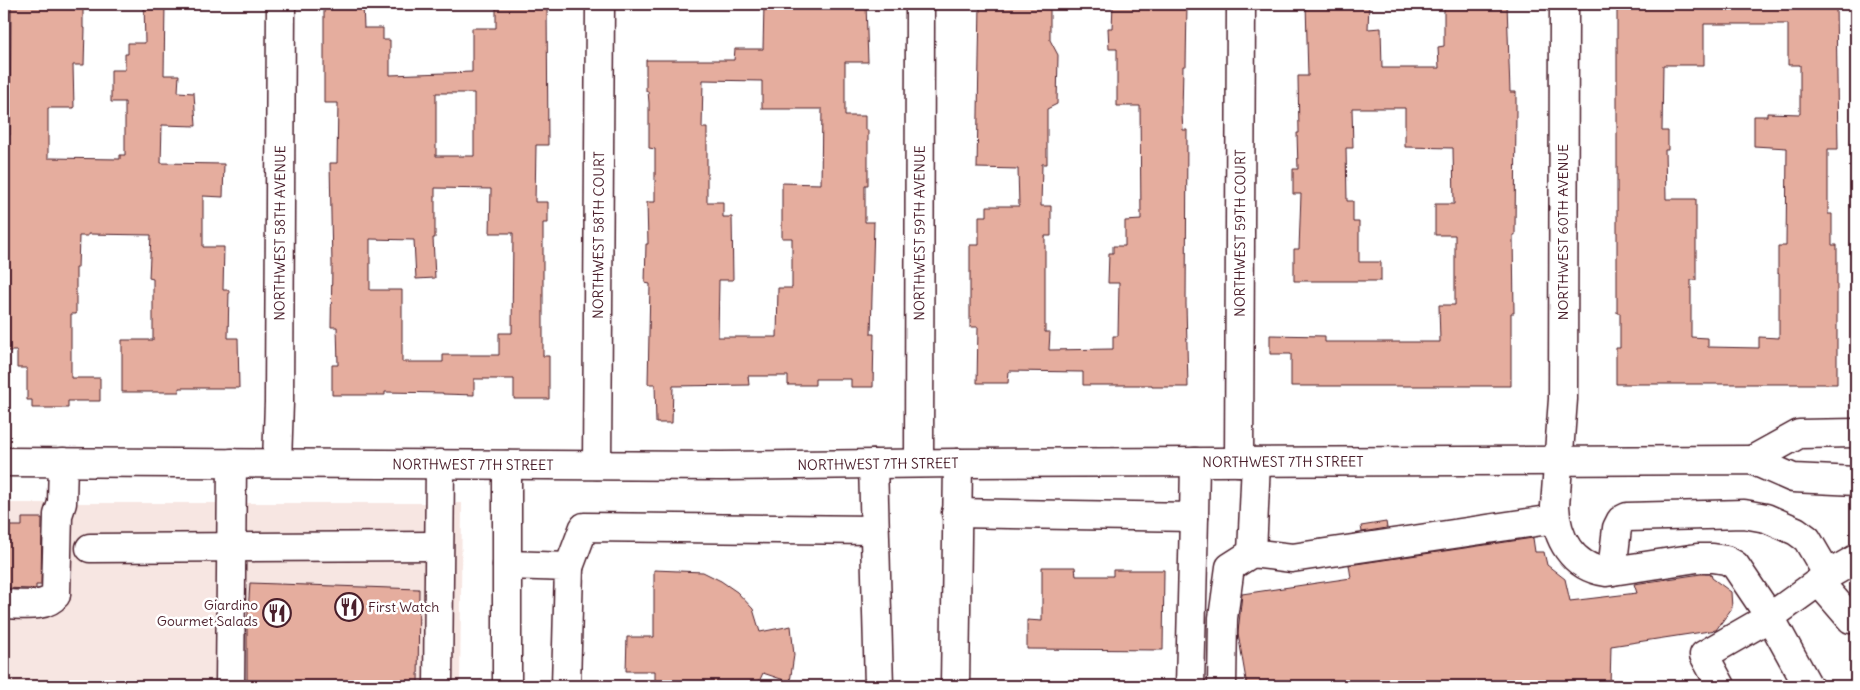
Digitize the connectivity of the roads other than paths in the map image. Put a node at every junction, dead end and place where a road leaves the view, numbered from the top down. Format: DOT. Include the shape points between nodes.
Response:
graph roads {
  1 [pos="281,4"];
  2 [pos="600,4"];
  3 [pos="920,4"];
  4 [pos="1241,4"];
  5 [pos="1564,4"];
  6 [pos="1856,433"];
  7 [pos="1752,460"];
  8 [pos="1557,461"];
  9 [pos="4,462"];
  10 [pos="63,462"];
  11 [pos="1195,462"];
  12 [pos="1247,462"];
  13 [pos="232,463"];
  14 [pos="277,463"];
  15 [pos="919,463"];
  16 [pos="958,463"];
  17 [pos="440,464"];
  18 [pos="873,464"];
  19 [pos="507,465"];
  20 [pos="597,465"];
  21 [pos="1855,480"];
  22 [pos="956,513"];
  23 [pos="1194,516"];
  24 [pos="1555,519"];
  25 [pos="874,530"];
  26 [pos="438,546"];
  27 [pos="232,547"];
  28 [pos="90,548"];
  29 [pos="1252,553"];
  30 [pos="1856,559"];
  31 [pos="507,566"];
  32 [pos="569,567"];
  33 [pos="1612,571"];
  34 [pos="1824,579"];
  35 [pos="4,604"];
  36 [pos="1856,615"];
  37 [pos="1770,617"];
  38 [pos="1807,684"];
  39 [pos="230,686"];
  40 [pos="438,686"];
  41 [pos="507,686"];
  42 [pos="566,686"];
  43 [pos="878,686"];
  44 [pos="955,686"];
  45 [pos="1190,686"];
  46 [pos="1222,686"];
  47 [pos="1721,686"];
  1 -- 14 [label="street, NORTHWEST 58TH AVENUE"];
  2 -- 20 [label="street, NORTHWEST 58TH COURT"];
  3 -- 15 [label="street, NORTHWEST 59TH AVENUE"];
  4 -- 12 [label="street, NORTHWEST 59TH COURT"];
  5 -- 8 [label="street, NORTHWEST 60TH AVENUE" via="1563,400"];
  6 -- 7 [label="street, NORTHWEST 7TH STREET" via="1799,434"];
  7 -- 8 [label="street, NORTHWEST 7TH STREET"];
  7 -- 21 [label="street, NORTHWEST 7TH STREET" via="1793,478"];
  8 -- 12 [label="street, NORTHWEST 7TH STREET"];
  8 -- 24 [label="street, NORTHWEST 60TH AVENUE"];
  9 -- 10 [label="street, NORTHWEST 7TH STREET"];
  10 -- 13 [label="street, NORTHWEST 7TH STREET"];
  10 -- 35 [label="street" via="56,595 40,604"];
  11 -- 12 [label="street, NORTHWEST 7TH STREET"];
  11 -- 16 [label="street, NORTHWEST 7TH STREET"];
  11 -- 23 [label="street"];
  12 -- 29 [label="street, NORTHWEST 59TH COURT"];
  13 -- 14 [label="street, NORTHWEST 7TH STREET"];
  13 -- 27 [label="street"];
  14 -- 17 [label="street, NORTHWEST 7TH STREET"];
  15 -- 16 [label="street, NORTHWEST 7TH STREET"];
  15 -- 18 [label="street, NORTHWEST 7TH STREET"];
  16 -- 22 [label="street"];
  17 -- 19 [label="street, NORTHWEST 7TH STREET"];
  17 -- 26 [label="street"];
  18 -- 20 [label="street, NORTHWEST 7TH STREET"];
  18 -- 25 [label="street"];
  19 -- 20 [label="street, NORTHWEST 7TH STREET"];
  19 -- 31 [label="street"];
  22 -- 23 [label="street"];
  22 -- 44 [label="street"];
  23 -- 45 [label="street"];
  24 -- 29 [label="street" via="1292,558"];
  24 -- 33 [label="street" via="1572,555 1588,568"];
  25 -- 32 [label="street" via="584,527"];
  25 -- 43 [label="street"];
  26 -- 27 [label="street"];
  26 -- 40 [label="street"];
  27 -- 28 [label="street"];
  27 -- 39 [label="street"];
  29 -- 46 [label="street" via="1230,566 1222,618"];
  30 -- 34 [label="street"];
  31 -- 32 [label="street"];
  31 -- 41 [label="street"];
  32 -- 42 [label="street"];
  33 -- 34 [label="street" via="1620,520 1627,517 1744,514 1766,518 1807,539"];
  33 -- 37 [label="street" via="1697,558 1726,560 1740,571"];
  34 -- 36 [label="street" via="1851,619"];
  34 -- 37 [label="street"];
  37 -- 38 [label="street"];
  37 -- 47 [label="street" via="1704,655"];
}
